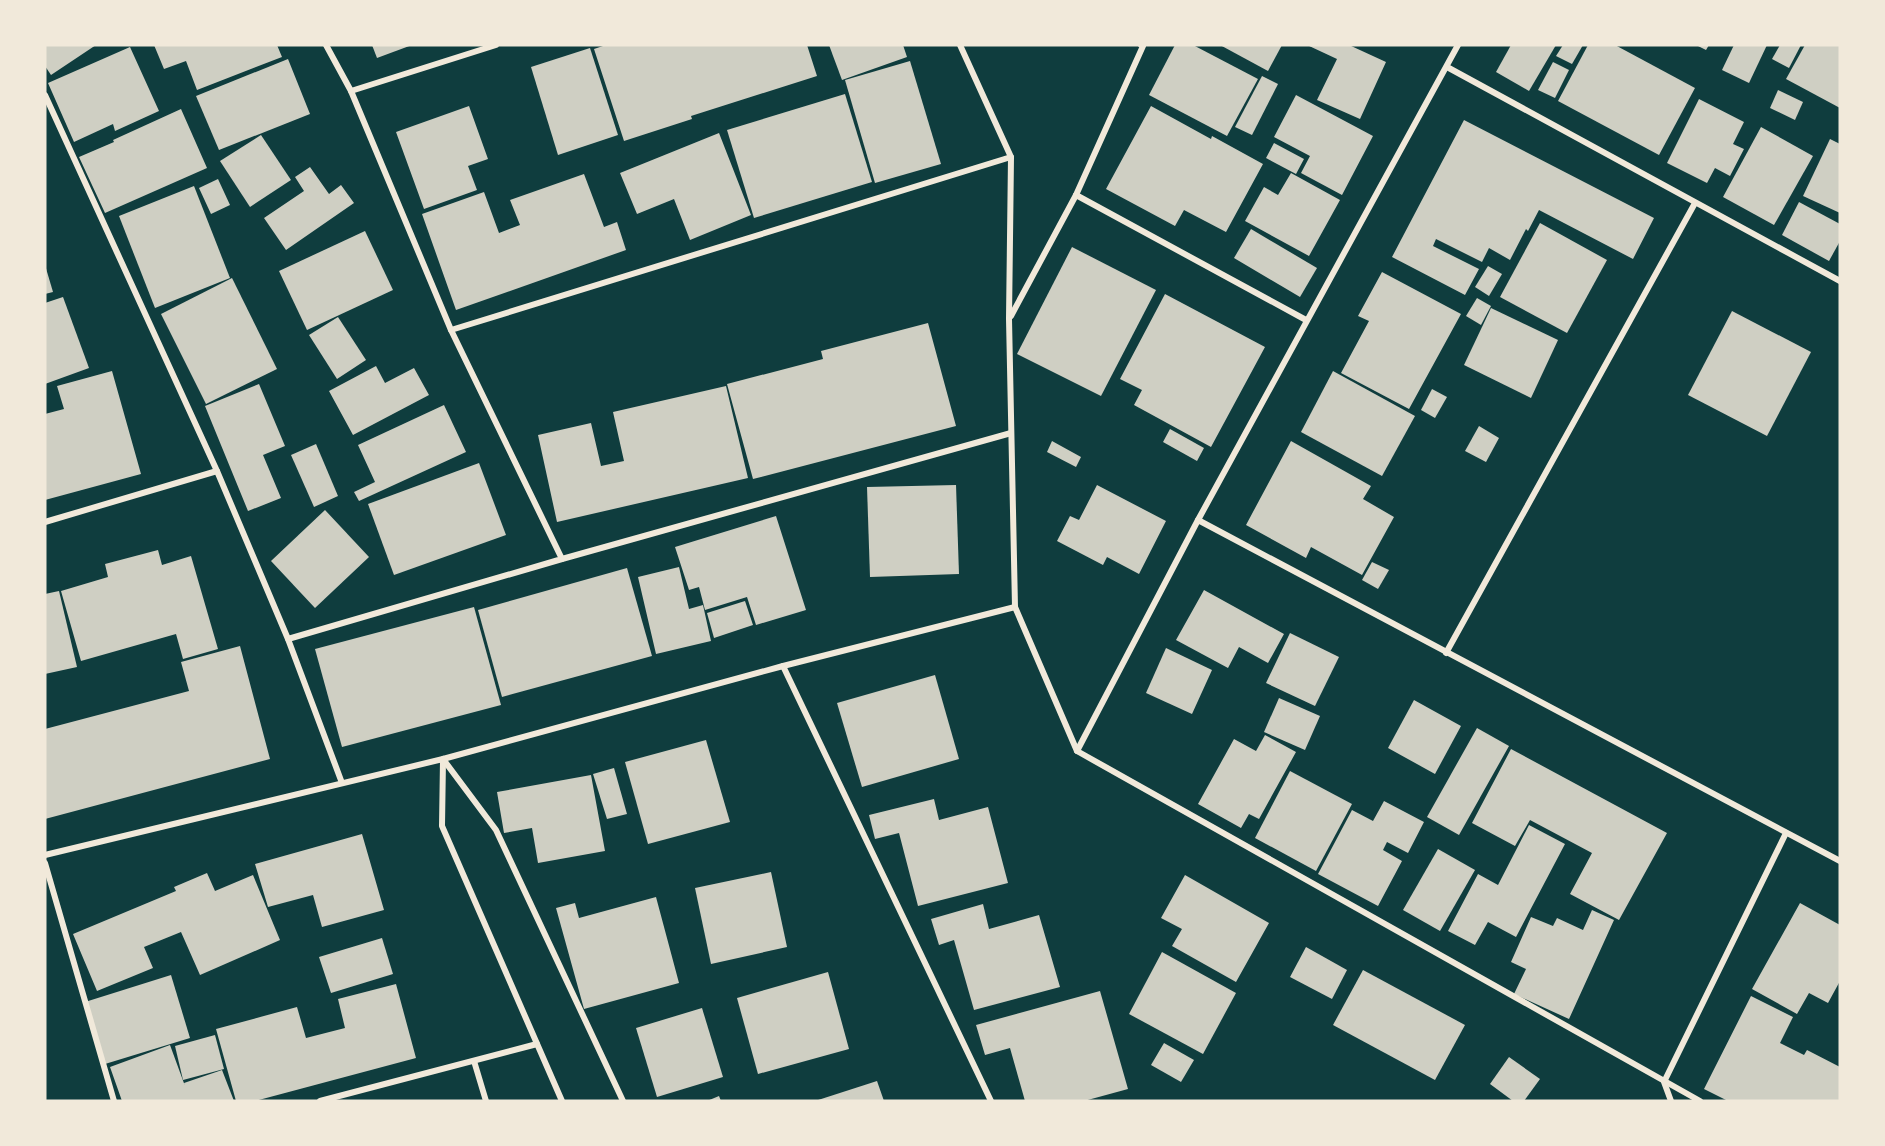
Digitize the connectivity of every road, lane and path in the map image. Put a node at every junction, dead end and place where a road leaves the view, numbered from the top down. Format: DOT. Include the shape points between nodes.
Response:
graph roads {
  1 [pos="326,45"];
  2 [pos="496,45"];
  3 [pos="960,45"];
  4 [pos="1143,45"];
  5 [pos="1458,45"];
  6 [pos="1447,67"];
  7 [pos="351,91"];
  8 [pos="45,95"];
  9 [pos="1011,157"];
  10 [pos="1076,195"];
  11 [pos="1695,203"];
  12 [pos="1840,281"];
  13 [pos="1009,319"];
  14 [pos="1306,320"];
  15 [pos="451,330"];
  16 [pos="1011,433"];
  17 [pos="217,471"];
  18 [pos="1198,520"];
  19 [pos="45,522"];
  20 [pos="562,559"];
  21 [pos="1015,607"];
  22 [pos="288,639"];
  23 [pos="1446,653"];
  24 [pos="783,666"];
  25 [pos="1077,751"];
  26 [pos="442,759"];
  27 [pos="342,783"];
  28 [pos="1786,833"];
  29 [pos="45,855"];
  30 [pos="1840,861"];
  31 [pos="45,863"];
  32 [pos="537,1044"];
  33 [pos="474,1061"];
  34 [pos="1664,1082"];
  35 [pos="114,1101"];
  36 [pos="320,1101"];
  37 [pos="486,1101"];
  38 [pos="562,1101"];
  39 [pos="622,1101"];
  40 [pos="991,1101"];
  41 [pos="1671,1101"];
  42 [pos="1700,1101"];
  1 -- 7 [label="street"];
  2 -- 7 [label="street"];
  3 -- 9 [label="street"];
  4 -- 10 [label="street"];
  5 -- 6 [label="street"];
  6 -- 11 [label="street"];
  6 -- 14 [label="street"];
  7 -- 15 [label="street"];
  8 -- 17 [label="street"];
  9 -- 13 [label="street"];
  9 -- 15 [label="street"];
  10 -- 13 [label="street"];
  10 -- 14 [label="street"];
  11 -- 12 [label="street"];
  11 -- 23 [label="street"];
  13 -- 16 [label="street"];
  14 -- 18 [label="street"];
  15 -- 20 [label="street"];
  16 -- 20 [label="street"];
  16 -- 21 [label="street"];
  17 -- 19 [label="street"];
  17 -- 22 [label="street"];
  18 -- 23 [label="street"];
  18 -- 25 [label="street"];
  20 -- 22 [label="street"];
  21 -- 24 [label="street"];
  21 -- 25 [label="street"];
  22 -- 27 [label="street"];
  23 -- 28 [label="street"];
  24 -- 26 [label="street"];
  24 -- 40 [label="street"];
  25 -- 34 [label="street"];
  26 -- 27 [label="street"];
  26 -- 32 [label="street" via="442,826"];
  26 -- 39 [label="street" via="496,830"];
  27 -- 29 [label="street"];
  28 -- 30 [label="street"];
  28 -- 34 [label="street"];
  31 -- 35 [label="street"];
  32 -- 33 [label="street"];
  32 -- 38 [label="street"];
  33 -- 36 [label="street"];
  33 -- 37 [label="street"];
  34 -- 41 [label="street"];
  34 -- 42 [label="street"];
}
